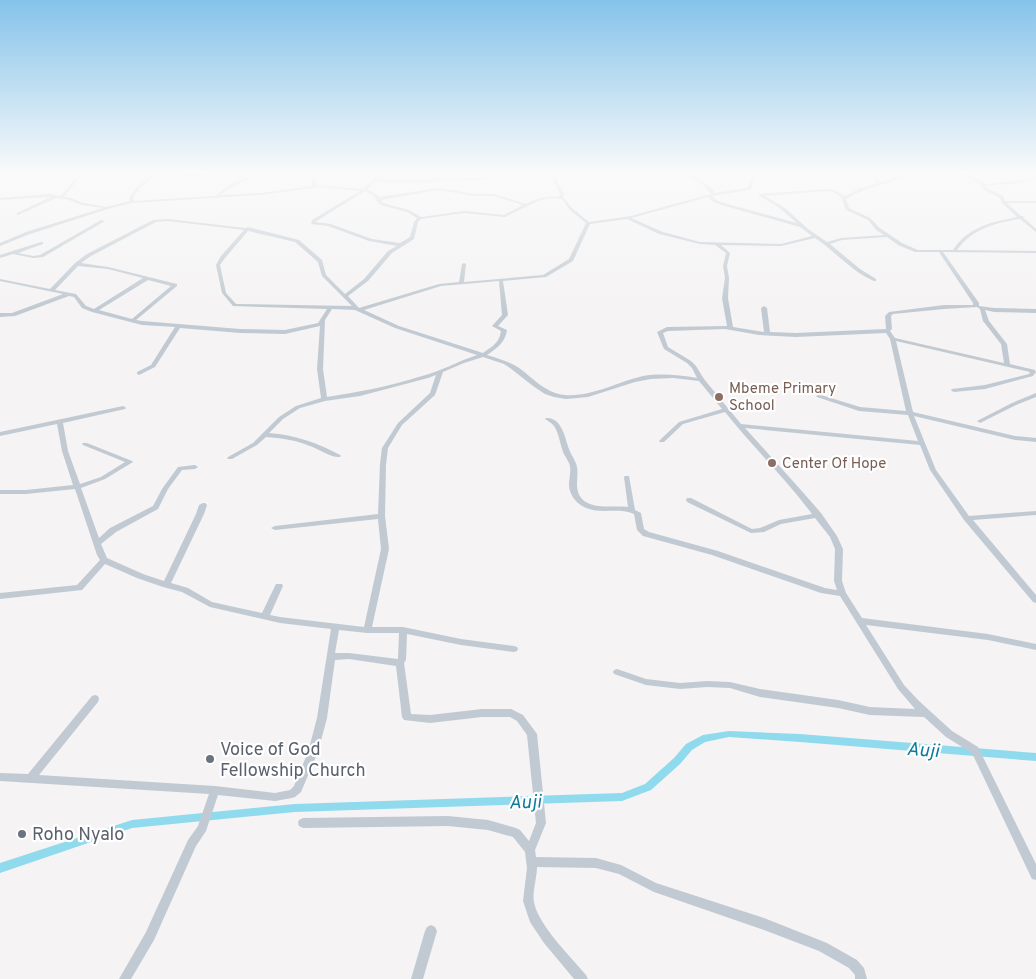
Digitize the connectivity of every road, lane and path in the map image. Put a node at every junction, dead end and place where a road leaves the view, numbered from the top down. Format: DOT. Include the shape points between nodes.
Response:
graph roads {
  1 [pos="1022,217"];
  2 [pos="76,218"];
  3 [pos="320,218"];
  4 [pos="420,218"];
  5 [pos="582,218"];
  6 [pos="628,218"];
  7 [pos="773,218"];
  8 [pos="796,218"];
  9 [pos="866,218"];
  10 [pos="1019,218"];
  11 [pos="103,221"];
  12 [pos="588,223"];
  13 [pos="803,226"];
  14 [pos="248,228"];
  15 [pos="1036,231"];
  16 [pos="887,236"];
  17 [pos="816,237"];
  18 [pos="41,243"];
  19 [pos="717,244"];
  20 [pos="826,244"];
  21 [pos="0,245"];
  22 [pos="402,245"];
  23 [pos="954,251"];
  24 [pos="940,252"];
  25 [pos="1036,252"];
  26 [pos="13,253"];
  27 [pos="0,256"];
  28 [pos="77,264"];
  29 [pos="464,264"];
  30 [pos="147,278"];
  31 [pos="0,280"];
  32 [pos="874,280"];
  33 [pos="501,281"];
  34 [pos="461,283"];
  35 [pos="52,290"];
  36 [pos="70,294"];
  37 [pos="345,296"];
  38 [pos="331,307"];
  39 [pos="979,307"];
  40 [pos="358,308"];
  41 [pos="764,308"];
  42 [pos="94,310"];
  43 [pos="1036,311"];
  44 [pos="0,315"];
  45 [pos="14,315"];
  46 [pos="0,321"];
  47 [pos="132,321"];
  48 [pos="323,321"];
  49 [pos="178,326"];
  50 [pos="730,327"];
  51 [pos="887,331"];
  52 [pos="767,334"];
  53 [pos="894,340"];
  54 [pos="484,355"];
  55 [pos="1007,364"];
  56 [pos="1033,370"];
  57 [pos="440,372"];
  58 [pos="139,373"];
  59 [pos="701,380"];
  60 [pos="954,390"];
  61 [pos="1036,395"];
  62 [pos="819,396"];
  63 [pos="324,399"];
  64 [pos="123,408"];
  65 [pos="726,410"];
  66 [pos="910,413"];
  67 [pos="548,419"];
  68 [pos="980,421"];
  69 [pos="60,422"];
  70 [pos="739,426"];
  71 [pos="0,434"];
  72 [pos="265,435"];
  73 [pos="1036,440"];
  74 [pos="662,442"];
  75 [pos="922,442"];
  76 [pos="85,444"];
  77 [pos="338,456"];
  78 [pos="230,458"];
  79 [pos="195,467"];
  80 [pos="627,477"];
  81 [pos="77,487"];
  82 [pos="0,492"];
  83 [pos="688,500"];
  84 [pos="203,505"];
  85 [pos="632,510"];
  86 [pos="1036,513"];
  87 [pos="818,515"];
  88 [pos="381,516"];
  89 [pos="967,518"];
  90 [pos="275,528"];
  91 [pos="97,543"];
  92 [pos="104,560"];
  93 [pos="166,585"];
  94 [pos="278,586"];
  95 [pos="842,593"];
  96 [pos="0,596"];
  97 [pos="1036,600"];
  98 [pos="265,616"];
  99 [pos="860,621"];
  100 [pos="335,627"];
  101 [pos="367,630"];
  102 [pos="403,630"];
  103 [pos="1036,647"];
  104 [pos="514,648"];
  105 [pos="330,657"];
  106 [pos="400,663"];
  107 [pos="617,672"];
  108 [pos="95,699"];
  109 [pos="926,713"];
  110 [pos="0,777"];
  111 [pos="30,779"];
  112 [pos="215,790"];
  113 [pos="303,822"];
  114 [pos="531,856"];
  115 [pos="1036,875"];
  116 [pos="431,931"];
  117 [pos="125,979"];
  118 [pos="417,979"];
  119 [pos="582,979"];
  120 [pos="860,979"];
  1 -- 15 [label="street"];
  2 -- 21 [label="street"];
  3 -- 22 [label="street" via="314,222 371,240"];
  4 -- 22 [label="street" via="412,238"];
  5 -- 12 [label="street"];
  6 -- 12 [label="street"];
  6 -- 19 [label="street" via="665,234"];
  7 -- 13 [label="street"];
  8 -- 13 [label="street"];
  9 -- 16 [label="street"];
  10 -- 23 [label="street" via="979,228"];
  11 -- 26 [label="street" via="41,256"];
  12 -- 33 [label="street" via="570,261 544,276"];
  13 -- 17 [label="street"];
  14 -- 28 [label="street" via="158,220"];
  14 -- 37 [label="street" via="301,243 321,263 324,275"];
  14 -- 38 [label="street" via="218,265 222,286 230,301 240,305"];
  16 -- 20 [label="street" via="841,239"];
  16 -- 24 [label="street" via="917,251"];
  17 -- 19 [label="street" via="781,245"];
  17 -- 20 [label="street"];
  18 -- 26 [label="street"];
  19 -- 50 [label="street" via="728,253 725,298"];
  20 -- 32 [label="street" via="857,271"];
  22 -- 37 [label="street" via="390,252 366,280"];
  23 -- 24 [label="street"];
  23 -- 25 [label="street"];
  24 -- 39 [label="street"];
  26 -- 27 [label="street"];
  28 -- 30 [label="street"];
  28 -- 35 [label="street"];
  29 -- 34 [label="street"];
  30 -- 42 [label="street"];
  30 -- 47 [label="street" via="175,285"];
  31 -- 35 [label="street"];
  33 -- 34 [label="street"];
  33 -- 54 [label="street" via="505,315 495,326 504,330 503,337"];
  34 -- 40 [label="street" via="434,286"];
  35 -- 36 [label="street"];
  36 -- 42 [label="street" via="77,296 83,307"];
  36 -- 45 [label="street"];
  37 -- 40 [label="street"];
  38 -- 40 [label="street"];
  38 -- 48 [label="street"];
  39 -- 43 [label="street"];
  39 -- 51 [label="street" via="891,313"];
  39 -- 55 [label="street" via="1004,344"];
  40 -- 54 [label="street" via="397,327"];
  41 -- 52 [label="street"];
  42 -- 47 [label="street"];
  44 -- 45 [label="street"];
  45 -- 46 [label="street"];
  47 -- 49 [label="street"];
  48 -- 49 [label="street" via="304,329 279,332"];
  48 -- 63 [label="street" via="320,369"];
  49 -- 58 [label="street" via="153,366"];
  50 -- 52 [label="street"];
  50 -- 59 [label="street" via="661,330 666,348 689,362"];
  51 -- 52 [label="street"];
  51 -- 53 [label="street"];
  53 -- 55 [label="street"];
  53 -- 66 [label="street"];
  54 -- 57 [label="street"];
  54 -- 59 [label="street" via="517,368 546,392 560,396 588,396 656,376"];
  55 -- 56 [label="street"];
  56 -- 60 [label="street" via="1031,375 985,387"];
  57 -- 63 [label="street" via="381,390"];
  57 -- 88 [label="street" via="433,394 400,424 385,448"];
  59 -- 65 [label="street"];
  61 -- 68 [label="street"];
  62 -- 66 [label="street" via="859,409"];
  63 -- 72 [label="street" via="280,418"];
  64 -- 69 [label="street"];
  65 -- 70 [label="street"];
  65 -- 74 [label="street" via="681,424"];
  66 -- 73 [label="street"];
  66 -- 75 [label="street"];
  67 -- 85 [label="street" via="555,422 573,463 574,494 585,504 600,509"];
  69 -- 71 [label="street"];
  69 -- 81 [label="street" via="65,451"];
  70 -- 75 [label="street"];
  70 -- 87 [label="street"];
  72 -- 77 [label="street" via="298,438"];
  72 -- 78 [label="street"];
  75 -- 89 [label="street" via="933,470"];
  76 -- 81 [label="street" via="130,462 103,478"];
  79 -- 91 [label="street" via="180,468 156,507"];
  80 -- 85 [label="street"];
  81 -- 82 [label="street"];
  81 -- 91 [label="street"];
  83 -- 87 [label="street" via="751,531"];
  84 -- 93 [label="street"];
  85 -- 95 [label="street" via="637,513 641,530 646,534"];
  86 -- 89 [label="street"];
  87 -- 95 [label="street" via="837,542 838,581"];
  88 -- 90 [label="street"];
  88 -- 101 [label="street" via="385,549"];
  89 -- 97 [label="street"];
  91 -- 92 [label="street"];
  92 -- 93 [label="street"];
  92 -- 96 [label="street" via="79,588"];
  93 -- 98 [label="street" via="185,590 210,604"];
  94 -- 98 [label="street"];
  95 -- 99 [label="street"];
  98 -- 100 [label="street"];
  99 -- 103 [label="street" via="988,637"];
  99 -- 109 [label="street" via="901,687"];
  100 -- 101 [label="street"];
  100 -- 105 [label="street"];
  101 -- 102 [label="street"];
  102 -- 104 [label="street" via="461,642"];
  102 -- 106 [label="street"];
  105 -- 106 [label="street" via="350,656"];
  105 -- 112 [label="street" via="322,718 298,789 275,798"];
  106 -- 114 [label="street" via="407,718 430,720 511,713 520,718 532,734 541,823"];
  107 -- 109 [label="street" via="646,682 680,686 730,685 870,712"];
  108 -- 111 [label="street"];
  109 -- 115 [label="street" via="974,750"];
  110 -- 111 [label="street"];
  111 -- 112 [label="street"];
  112 -- 117 [label="street" via="202,828 192,843 150,936"];
  113 -- 114 [label="street" via="448,821 488,825 516,833"];
  114 -- 119 [label="street" via="528,900 534,918 558,953"];
  114 -- 120 [label="street" via="596,863 621,870 654,887 823,947 853,964 860,972"];
  116 -- 118 [label="street"];
}
